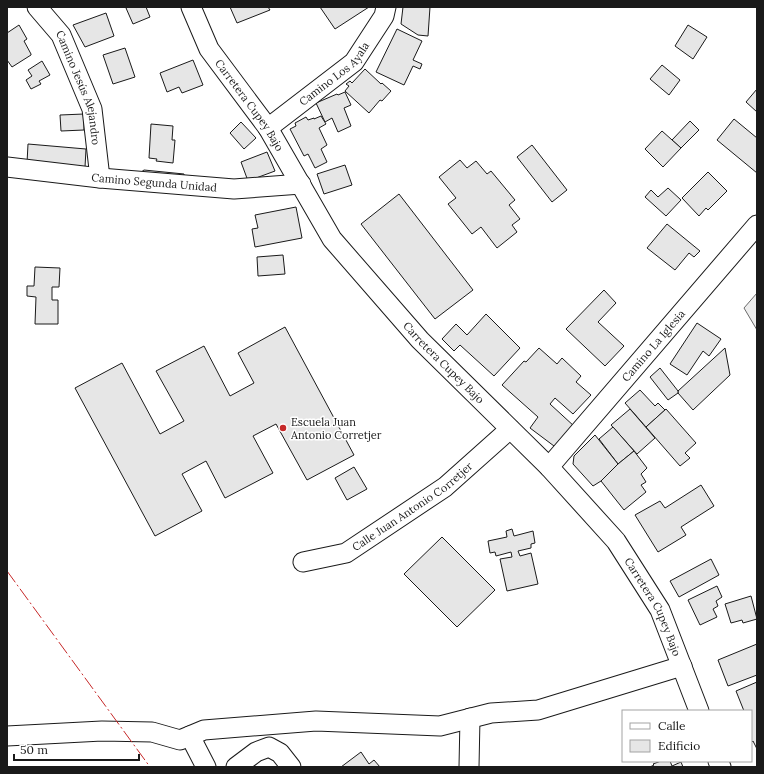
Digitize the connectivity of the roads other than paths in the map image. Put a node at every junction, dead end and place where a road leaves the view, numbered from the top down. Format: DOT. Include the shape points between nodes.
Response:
graph roads {
  1 [pos="37,7"];
  2 [pos="191,7"];
  3 [pos="386,7"];
  4 [pos="268,128"];
  5 [pos="7,167"];
  6 [pos="100,178"];
  7 [pos="301,184"];
  8 [pos="757,225"];
  9 [pos="510,429"];
  10 [pos="549,467"];
  11 [pos="303,562"];
  12 [pos="682,666"];
  13 [pos="699,710"];
  14 [pos="470,718"];
  15 [pos="7,736"];
  16 [pos="190,736"];
  17 [pos="206,767"];
  18 [pos="236,767"];
  19 [pos="291,767"];
  20 [pos="469,767"];
  1 -- 6 [label="street, Camino Jesús Alejandro" via="61,36 92,109"];
  2 -- 4 [label="street, Carretera Cupey Bajo" via="209,49"];
  3 -- 4 [label="street, Camino Los Ayala" via="384,16 354,62"];
  4 -- 7 [label="street, Carretera Cupey Bajo"];
  5 -- 6 [label="street, Camino Segunda Unidad"];
  6 -- 7 [label="street, Camino Segunda Unidad" via="234,189"];
  7 -- 9 [label="street, Carretera Cupey Bajo" via="332,239 420,340"];
  8 -- 10 [label="street, Camino La Iglesia"];
  9 -- 10 [label="street, Carretera Cupey Bajo"];
  9 -- 11 [label="street, Calle Juan Antonio Corretjer" via="445,487 346,553"];
  10 -- 12 [label="street, Carretera Cupey Bajo" via="616,541 660,610"];
  12 -- 13 [label="street, Carretera Cupey Bajo"];
  12 -- 14 [label="street" via="538,710 491,713"];
  14 -- 16 [label="street" via="440,726 316,721 204,730"];
  14 -- 20 [label="street"];
  15 -- 16 [label="street" via="102,731 152,732 180,740"];
  16 -- 17 [label="street"];
  18 -- 19 [label="street" via="256,752 269,747 280,753"];
}
